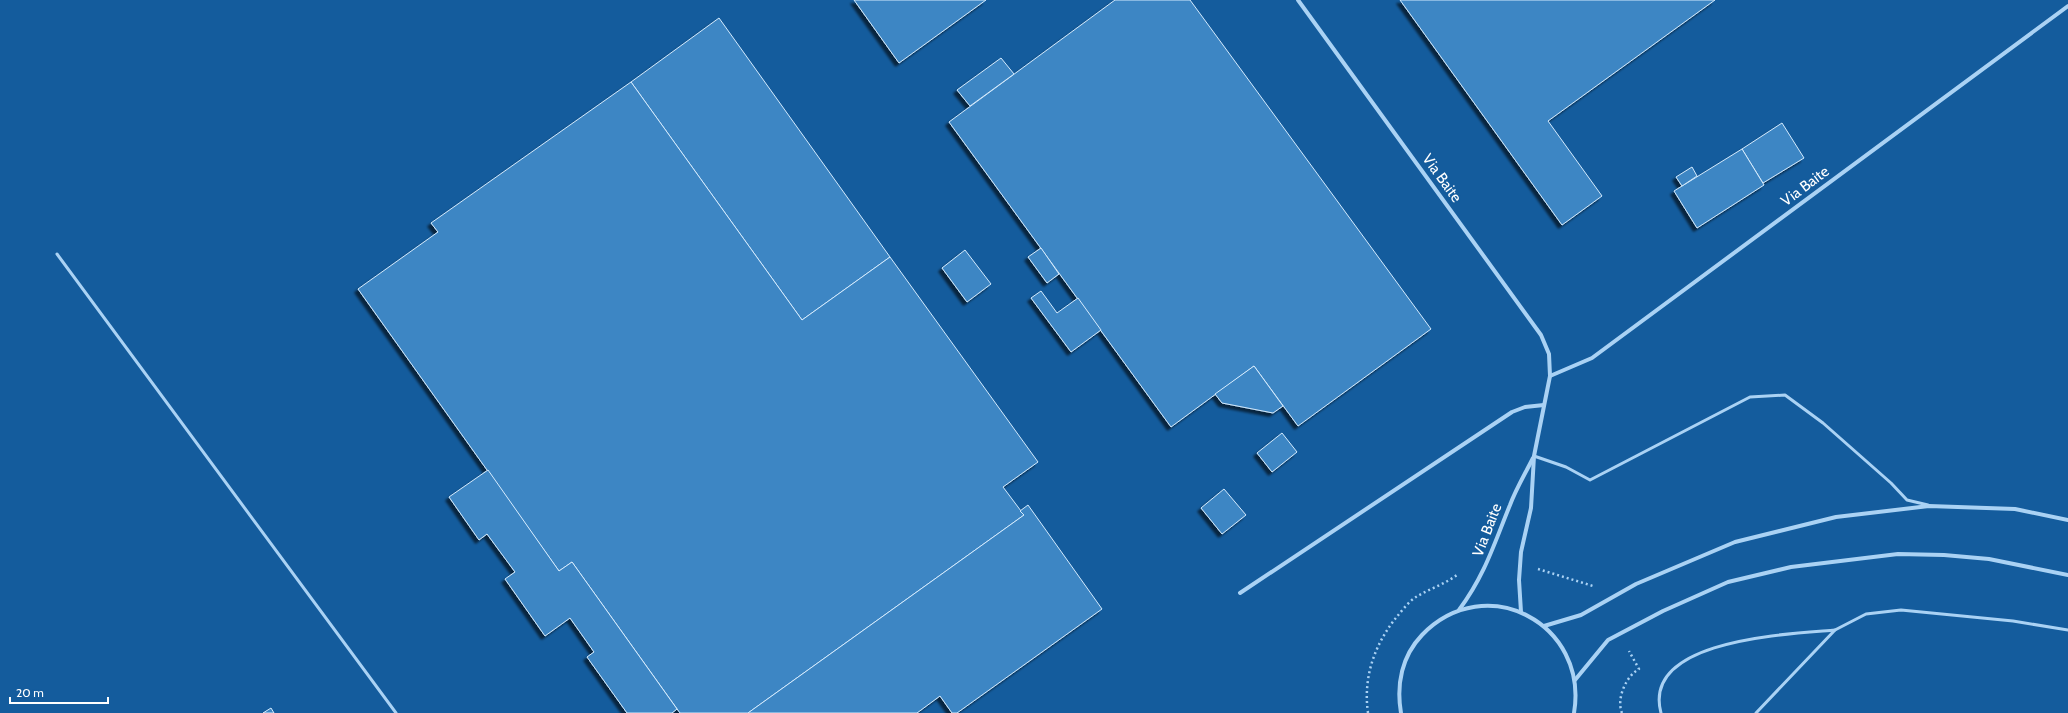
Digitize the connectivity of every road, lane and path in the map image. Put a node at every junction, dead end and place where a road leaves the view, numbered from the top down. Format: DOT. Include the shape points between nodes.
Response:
graph roads {
  1 [pos="1298,0"];
  2 [pos="2068,6"];
  3 [pos="58,254"];
  4 [pos="1550,376"];
  5 [pos="1544,405"];
  6 [pos="1534,456"];
  7 [pos="1929,506"];
  8 [pos="2068,520"];
  9 [pos="2068,575"];
  10 [pos="1240,593"];
  11 [pos="1459,610"];
  12 [pos="1522,612"];
  13 [pos="1544,626"];
  14 [pos="1835,630"];
  15 [pos="2068,630"];
  16 [pos="1575,680"];
  17 [pos="396,713"];
  18 [pos="1401,713"];
  19 [pos="1574,713"];
  20 [pos="1661,713"];
  21 [pos="1756,713"];
  1 -- 4 [label="street, Via Baite" via="1540,335 1549,354"];
  2 -- 4 [label="street, Via Baite" via="1592,358"];
  3 -- 17 [label="lane"];
  4 -- 5 [label="street, Via Baite"];
  5 -- 6 [label="street, Via Baite"];
  5 -- 10 [label="street" via="1525,407 1512,412"];
  6 -- 7 [label="lane" via="1566,467 1590,480 1750,397 1785,395 1823,423 1907,500"];
  6 -- 11 [label="street, Via Baite" via="1510,504 1481,577"];
  6 -- 12 [label="street, Via Baite" via="1531,508 1521,552"];
  7 -- 8 [label="street" via="2015,509"];
  7 -- 13 [label="street" via="1836,517 1735,542 1636,584 1581,615"];
  9 -- 16 [label="street" via="1989,559 1944,555 1898,554 1791,567 1728,582 1663,611 1608,640"];
  11 -- 12 [label="street" via="1501,606"];
  11 -- 18 [label="street" via="1434,623 1414,643 1402,668 1398,696"];
  12 -- 13 [label="street"];
  13 -- 16 [label="street" via="1559,641 1569,659"];
  14 -- 15 [label="lane" via="1866,614 1901,610 2013,621"];
  14 -- 20 [label="lane" via="1754,637 1708,651 1677,665 1663,680 1658,702"];
  14 -- 21 [label="lane"];
  16 -- 19 [label="street"];
}
